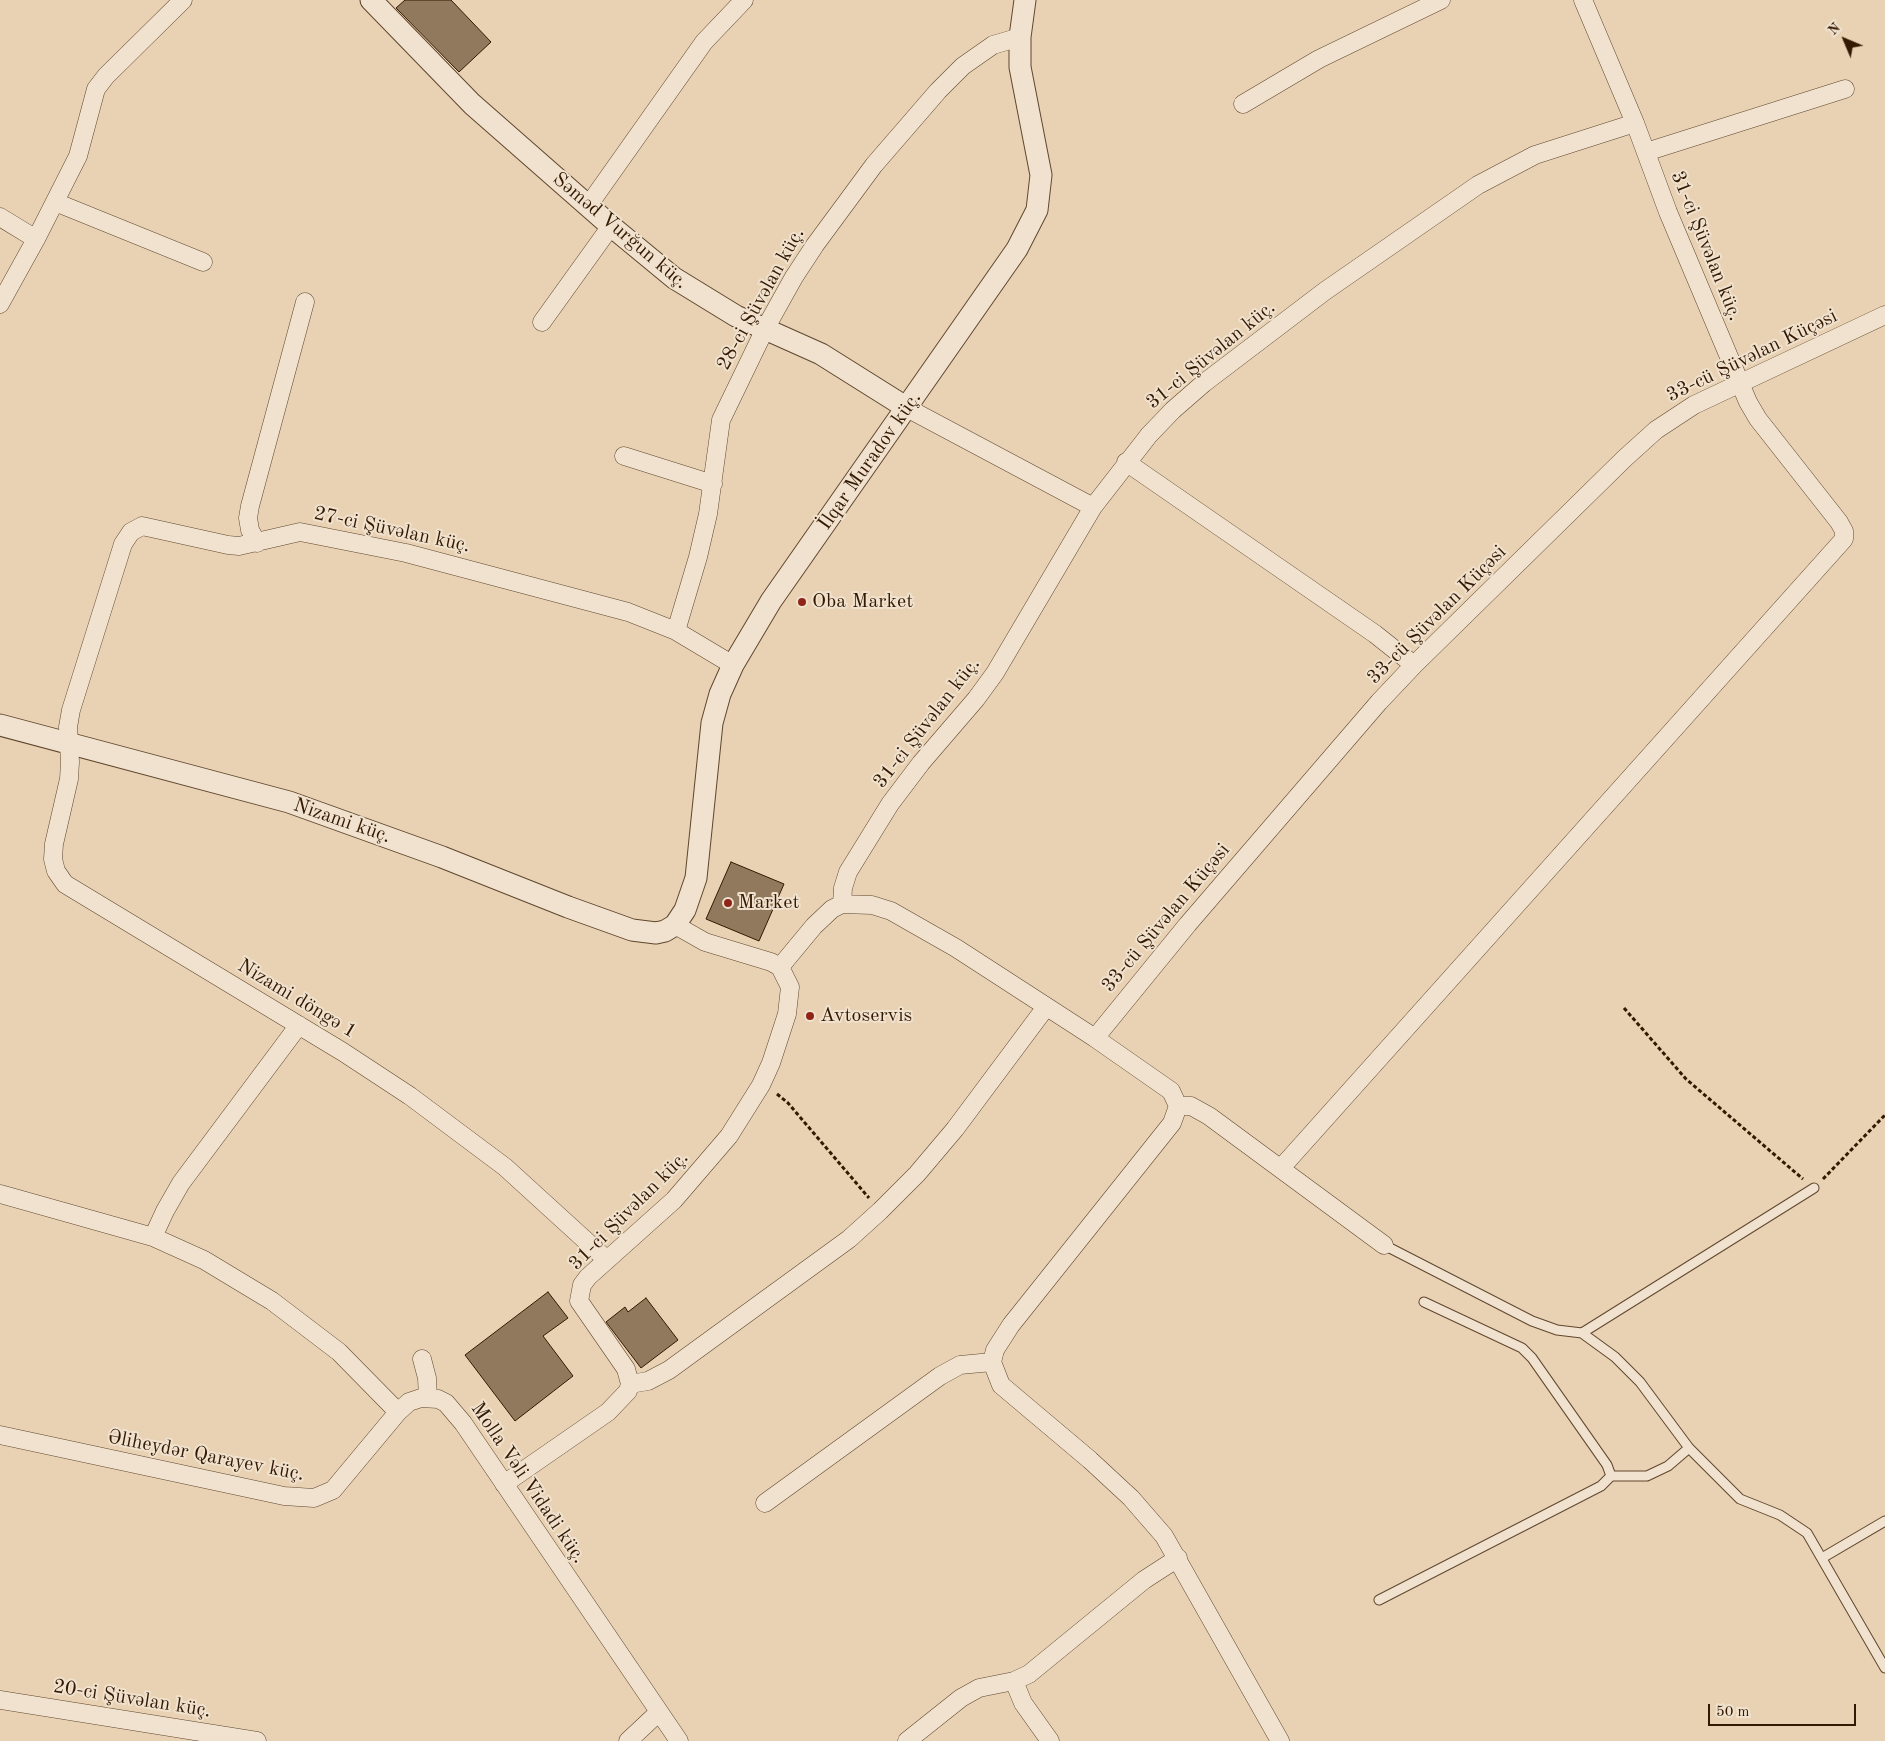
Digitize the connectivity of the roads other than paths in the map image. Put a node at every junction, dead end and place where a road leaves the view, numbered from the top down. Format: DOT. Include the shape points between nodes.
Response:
graph roads {
  1 [pos="183,0"];
  2 [pos="371,0"];
  3 [pos="744,0"];
  4 [pos="1025,0"];
  5 [pos="1441,0"];
  6 [pos="1583,0"];
  7 [pos="1020,37"];
  8 [pos="1845,89"];
  9 [pos="1243,104"];
  10 [pos="1635,123"];
  11 [pos="1646,152"];
  12 [pos="54,202"];
  13 [pos="588,206"];
  14 [pos="0,216"];
  15 [pos="611,226"];
  16 [pos="36,239"];
  17 [pos="203,262"];
  18 [pos="305,302"];
  19 [pos="0,304"];
  20 [pos="1885,315"];
  21 [pos="542,322"];
  22 [pos="765,329"];
  23 [pos="1739,384"];
  24 [pos="907,408"];
  25 [pos="624,456"];
  26 [pos="1126,462"];
  27 [pos="713,484"];
  28 [pos="1093,507"];
  29 [pos="257,543"];
  30 [pos="676,631"];
  31 [pos="732,665"];
  32 [pos="1414,665"];
  33 [pos="0,725"];
  34 [pos="69,743"];
  35 [pos="842,904"];
  36 [pos="675,925"];
  37 [pos="780,967"];
  38 [pos="1046,1006"];
  39 [pos="299,1025"];
  40 [pos="1095,1038"];
  41 [pos="1178,1106"];
  42 [pos="1281,1168"];
  43 [pos="1814,1188"];
  44 [pos="0,1194"];
  45 [pos="153,1237"];
  46 [pos="1384,1246"];
  47 [pos="607,1260"];
  48 [pos="1424,1302"];
  49 [pos="1582,1333"];
  50 [pos="422,1359"];
  51 [pos="992,1362"];
  52 [pos="630,1384"];
  53 [pos="428,1398"];
  54 [pos="398,1412"];
  55 [pos="0,1435"];
  56 [pos="1689,1448"];
  57 [pos="1611,1476"];
  58 [pos="504,1484"];
  59 [pos="765,1503"];
  60 [pos="1885,1521"];
  61 [pos="1178,1558"];
  62 [pos="1822,1558"];
  63 [pos="1378,1600"];
  64 [pos="1885,1668"];
  65 [pos="1014,1681"];
  66 [pos="0,1700"];
  67 [pos="659,1712"];
  68 [pos="257,1741"];
  69 [pos="628,1741"];
  70 [pos="679,1741"];
  71 [pos="907,1741"];
  72 [pos="1050,1741"];
  73 [pos="1280,1741"];
  1 -- 12 [label="street" via="96,89 78,156"];
  2 -- 13 [label="street, Səməd Vurğun küç." via="454,87"];
  3 -- 13 [label="street" via="704,42"];
  4 -- 7 [label="street, İlqar Muradov küç."];
  5 -- 9 [label="street" via="1320,59"];
  6 -- 10 [label="street, 31-ci Şüvəlan küç."];
  7 -- 22 [label="street, 28-ci Şüvəlan küç." via="993,44 963,66 903,130 815,245"];
  7 -- 24 [label="street, İlqar Muradov küç." via="1022,83 1041,175 1036,210 1017,249"];
  8 -- 11 [label="street"];
  10 -- 11 [label="street, 31-ci Şüvəlan küç."];
  10 -- 26 [label="street, 31-ci Şüvəlan küç." via="1535,154 1478,185 1357,267 1204,383 1161,422"];
  11 -- 23 [label="street, 31-ci Şüvəlan küç."];
  12 -- 16 [label="street"];
  12 -- 17 [label="street"];
  13 -- 15 [label="street, Səməd Vurğun küç."];
  14 -- 16 [label="street"];
  15 -- 21 [label="street"];
  15 -- 22 [label="street, Səməd Vurğun küç." via="695,293"];
  16 -- 19 [label="street"];
  18 -- 29 [label="street" via="250,506 250,530"];
  20 -- 23 [label="street, 33-cü Şüvəlan Küçəsi"];
  22 -- 24 [label="street, Səməd Vurğun küç." via="821,354"];
  22 -- 27 [label="street, 28-ci Şüvəlan küç." via="721,420"];
  23 -- 32 [label="street, 33-cü Şüvəlan Küçəsi" via="1694,405 1656,430"];
  23 -- 42 [label="street, 31-ci Şüvəlan küç." via="1758,419 1839,522 1844,539"];
  24 -- 28 [label="street"];
  24 -- 31 [label="street, İlqar Muradov küç." via="771,601"];
  25 -- 27 [label="street"];
  26 -- 28 [label="street, 31-ci Şüvəlan küç."];
  26 -- 32 [label="street" via="1375,634"];
  27 -- 30 [label="street, 28-ci Şüvəlan küç." via="698,558"];
  28 -- 35 [label="street, 31-ci Şüvəlan küç." via="990,680 890,804 848,872 842,888"];
  29 -- 30 [label="street, 27-ci Şüvəlan küç." via="300,532 406,553 613,607"];
  29 -- 34 [label="street, 27-ci Şüvəlan küç." via="228,545 142,526 131,532 123,544 74,702 68,727"];
  30 -- 31 [label="street, 27-ci Şüvəlan küç."];
  31 -- 36 [label="street, İlqar Muradov küç." via="712,723 696,878 685,910"];
  32 -- 40 [label="street, 33-cü Şüvəlan Küçəsi" via="1265,833"];
  33 -- 34 [label="street, Nizami küç."];
  34 -- 36 [label="street, Nizami küç." via="288,802 632,930 656,933"];
  34 -- 39 [label="street, Nizami döngə 1" via="69,779 53,859 65,884"];
  35 -- 37 [label="street" via="825,915"];
  35 -- 38 [label="street" via="865,904 891,911"];
  36 -- 37 [label="street" via="705,942"];
  37 -- 47 [label="street, 31-ci Şüvəlan küç." via="790,987 790,999 761,1085 707,1164 674,1200"];
  38 -- 40 [label="street"];
  38 -- 52 [label="street" via="955,1129 880,1212 849,1239 669,1370 648,1381"];
  39 -- 45 [label="street" via="181,1183"];
  39 -- 47 [label="street, Nizami döngə 1" via="410,1096 505,1167"];
  40 -- 41 [label="street" via="1163,1084 1171,1091"];
  41 -- 42 [label="street" via="1191,1106 1209,1116"];
  41 -- 51 [label="street" via="1176,1116 1166,1131 1006,1332"];
  42 -- 46 [label="street"];
  43 -- 49 [label="lane"];
  44 -- 45 [label="street"];
  45 -- 54 [label="street" via="204,1260 272,1301 350,1361"];
  46 -- 49 [label="lane" via="1532,1321 1557,1330"];
  47 -- 52 [label="street, 31-ci Şüvəlan küç." via="582,1285 579,1302 626,1369"];
  48 -- 57 [label="lane" via="1522,1348 1606,1464"];
  49 -- 56 [label="lane" via="1615,1357 1640,1382"];
  50 -- 53 [label="street"];
  51 -- 59 [label="street" via="960,1366 940,1376"];
  51 -- 61 [label="street" via="1001,1385 1131,1498 1164,1536"];
  52 -- 58 [label="street" via="624,1398 608,1412"];
  53 -- 54 [label="street" via="409,1402"];
  53 -- 58 [label="street, Molla Vəli Vidadi küç." via="438,1399 454,1411"];
  54 -- 55 [label="street, Əliheydər Qarayev küç." via="334,1490 323,1496 303,1498"];
  56 -- 57 [label="lane" via="1668,1466 1648,1476"];
  56 -- 62 [label="lane" via="1740,1499 1780,1515 1807,1533"];
  57 -- 63 [label="lane" via="1601,1486"];
  58 -- 67 [label="street, Molla Vəli Vidadi küç."];
  60 -- 62 [label="lane"];
  61 -- 65 [label="street" via="1144,1580 1046,1662"];
  61 -- 73 [label="street"];
  62 -- 64 [label="lane"];
  65 -- 71 [label="street" via="979,1688 961,1698"];
  65 -- 72 [label="street" via="1023,1703"];
  66 -- 68 [label="street, 20-ci Şüvəlan küç."];
  67 -- 69 [label="street"];
  67 -- 70 [label="street, Molla Vəli Vidadi küç."];
}
